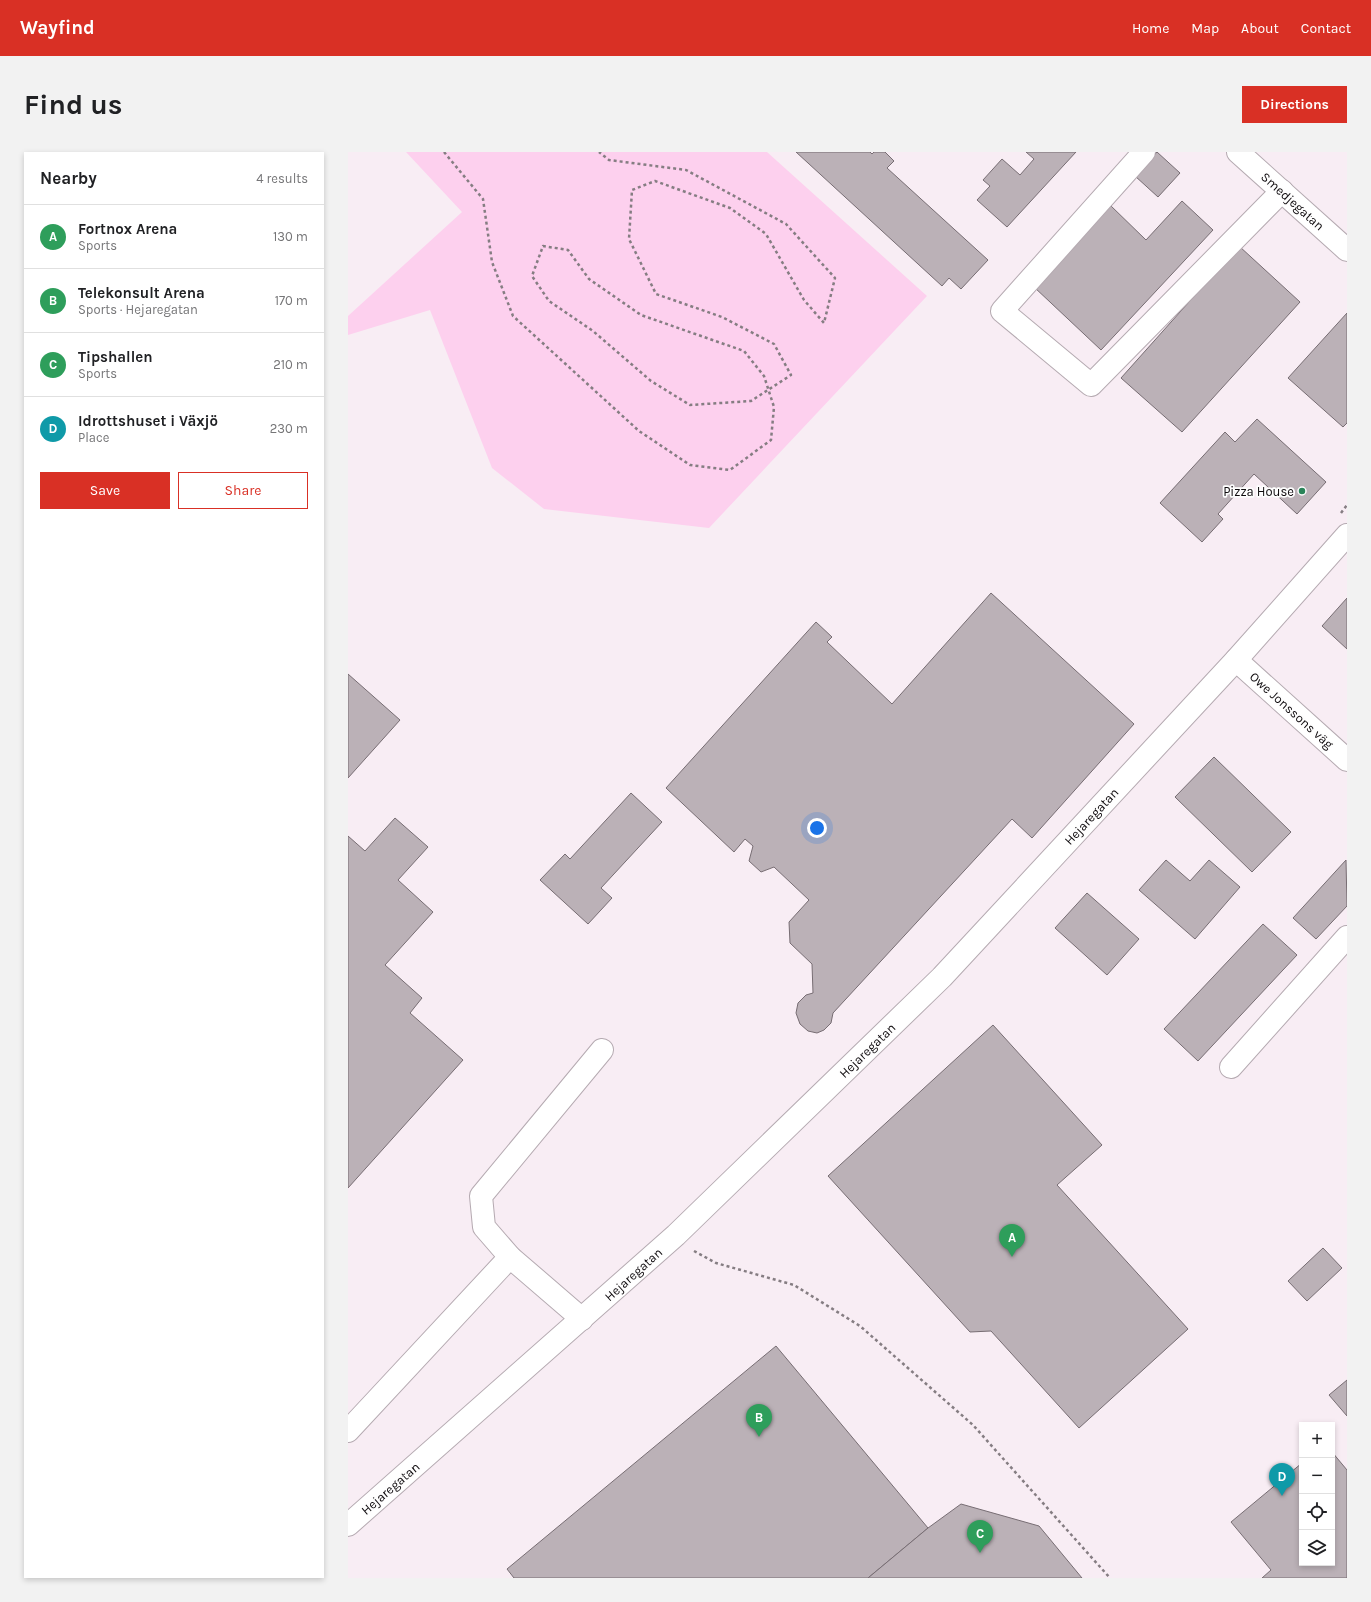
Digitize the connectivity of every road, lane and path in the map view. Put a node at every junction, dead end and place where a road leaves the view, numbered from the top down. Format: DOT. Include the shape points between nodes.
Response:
graph roads {
  1 [pos="444,152"];
  2 [pos="599,152"];
  3 [pos="1144,152"];
  4 [pos="1238,152"];
  5 [pos="1282,191"];
  6 [pos="1347,250"];
  7 [pos="768,390"];
  8 [pos="1347,505"];
  9 [pos="1339,515"];
  10 [pos="1347,535"];
  11 [pos="1236,660"];
  12 [pos="1347,760"];
  13 [pos="1347,937"];
  14 [pos="602,1050"];
  15 [pos="1231,1067"];
  16 [pos="676,1235"];
  17 [pos="510,1257"];
  18 [pos="582,1319"];
  19 [pos="348,1431"];
  20 [pos="348,1525"];
  21 [pos="1110,1578"];
  1 -- 7 [label="path" via="483,199 492,262 513,316 639,431 690,464 730,470 771,440 774,406"];
  2 -- 7 [label="path" via="610,160 686,170 786,224 835,278 824,323 804,300 766,234 730,208 655,181 632,190 629,238 656,294 722,317 774,344 791,375"];
  3 -- 5 [label="street" via="1002,311 1091,386"];
  4 -- 5 [label="street, Smedjegatan"];
  5 -- 6 [label="street, Smedjegatan"];
  7 -- 7 [label="path" via="751,401 690,405 651,381 592,331 549,301 532,276 543,246 568,250 589,279 641,315 744,351 764,376"];
  8 -- 9 [label="path"];
  10 -- 11 [label="street, Hejaregatan"];
  11 -- 12 [label="street, Owe Jonssons väg"];
  11 -- 16 [label="street, Hejaregatan" via="942,977"];
  13 -- 15 [label="street"];
  14 -- 17 [label="street" via="482,1196 484,1227"];
  16 -- 18 [label="street, Hejaregatan"];
  16 -- 21 [label="path" via="686,1246 716,1263 794,1286 860,1326 973,1425"];
  17 -- 18 [label="street"];
  17 -- 19 [label="street"];
  18 -- 20 [label="street, Hejaregatan"];
}
